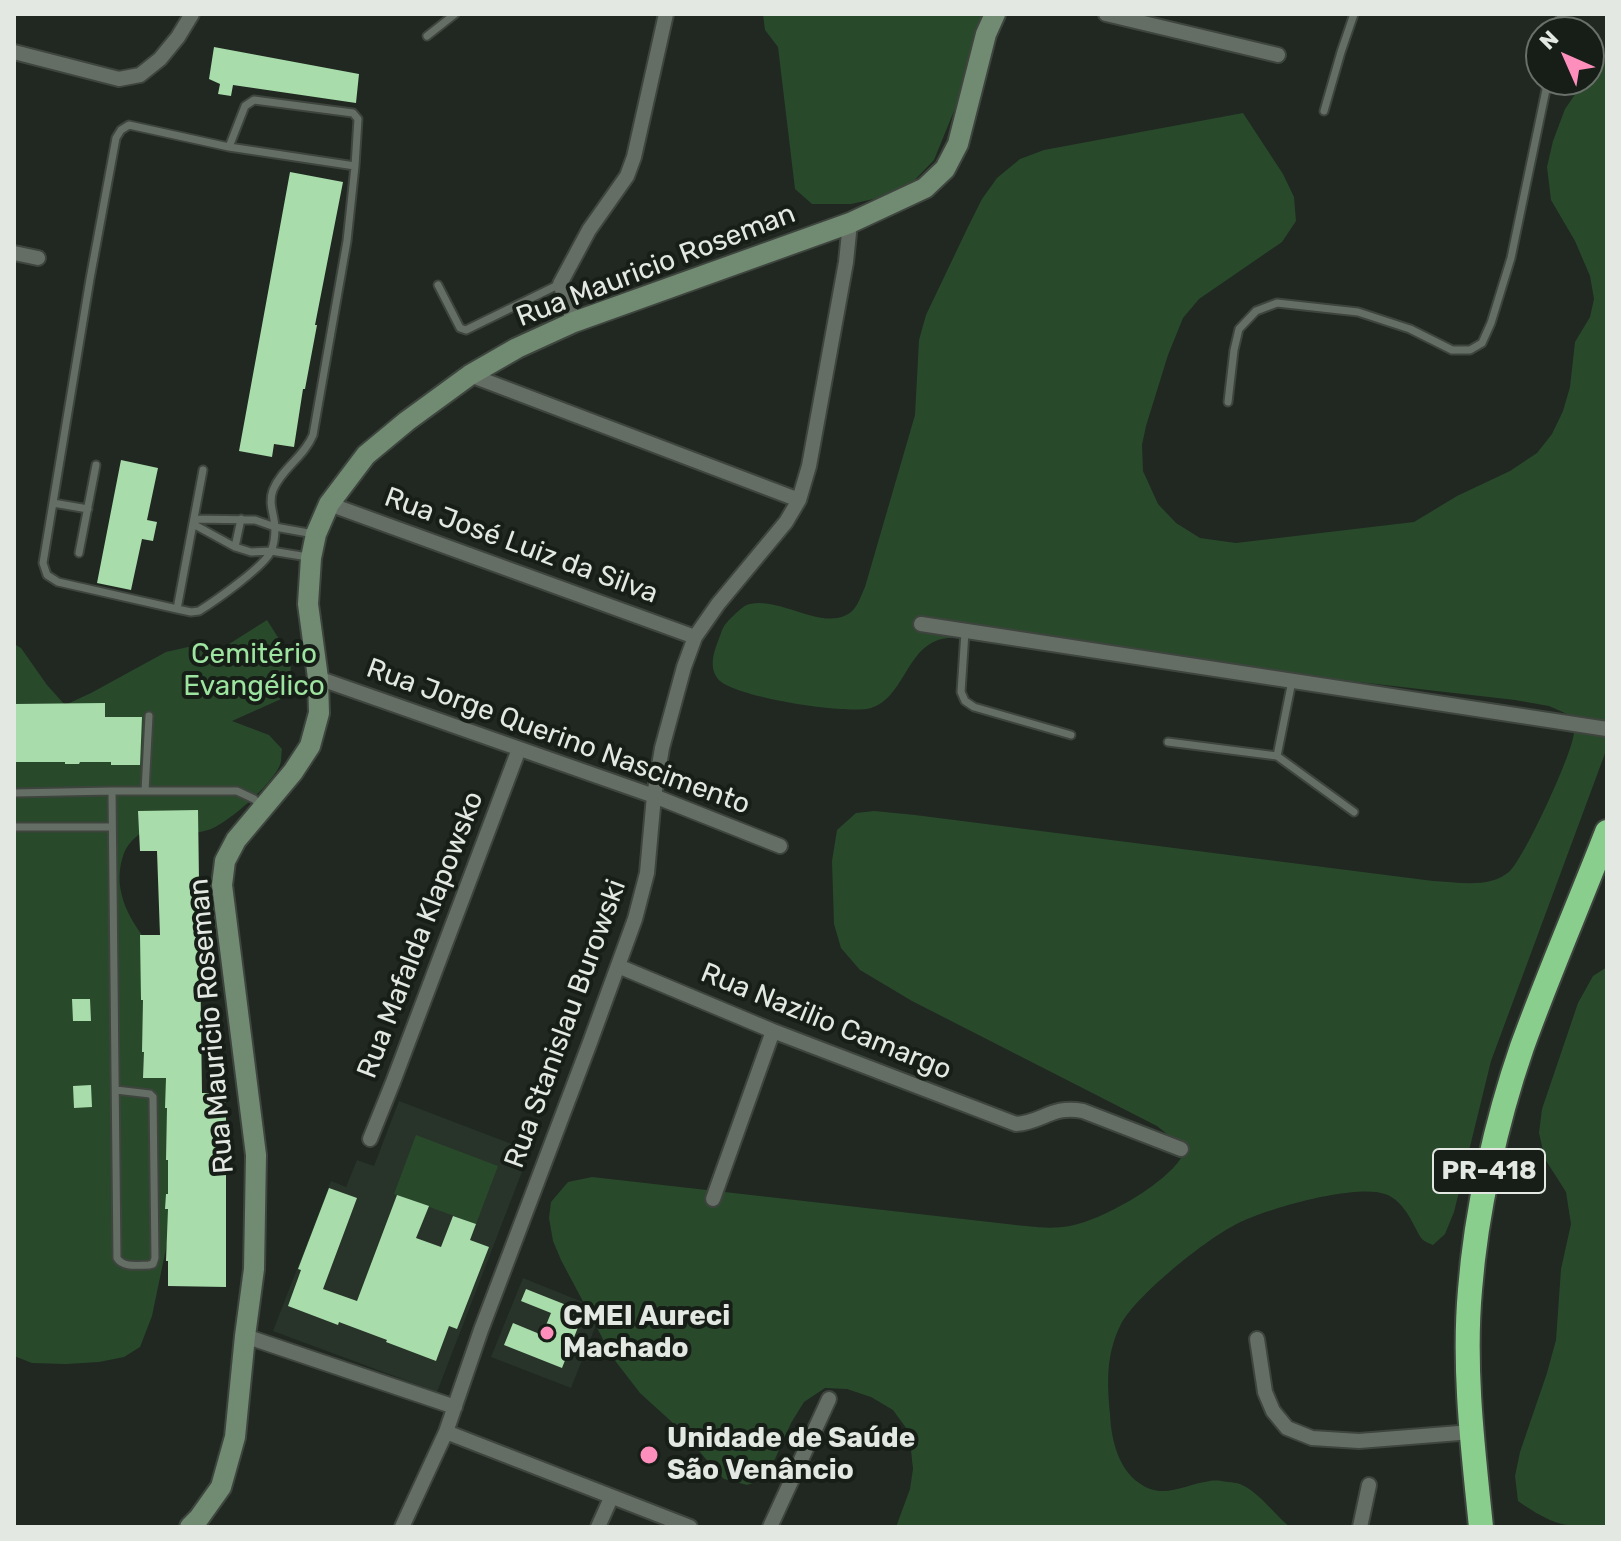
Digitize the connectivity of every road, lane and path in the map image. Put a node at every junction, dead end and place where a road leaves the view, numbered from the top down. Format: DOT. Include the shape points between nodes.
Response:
graph roads {
  1 [pos="192,14"];
  2 [pos="455,14"];
  3 [pos="666,14"];
  4 [pos="995,14"];
  5 [pos="1106,14"];
  6 [pos="1354,14"];
  7 [pos="427,36"];
  8 [pos="14,52"];
  9 [pos="1278,55"];
  10 [pos="1545,96"];
  11 [pos="1324,111"];
  12 [pos="229,147"];
  13 [pos="355,166"];
  14 [pos="850,223"];
  15 [pos="14,253"];
  16 [pos="38,258"];
  17 [pos="560,284"];
  18 [pos="438,285"];
  19 [pos="574,322"];
  20 [pos="470,375"];
  21 [pos="1228,402"];
  22 [pos="96,465"];
  23 [pos="203,470"];
  24 [pos="799,500"];
  25 [pos="53,503"];
  26 [pos="329,504"];
  27 [pos="88,509"];
  28 [pos="241,519"];
  29 [pos="194,522"];
  30 [pos="275,527"];
  31 [pos="316,534"];
  32 [pos="235,547"];
  33 [pos="271,551"];
  34 [pos="79,553"];
  35 [pos="311,558"];
  36 [pos="177,609"];
  37 [pos="921,624"];
  38 [pos="965,631"];
  39 [pos="695,637"];
  40 [pos="318,678"];
  41 [pos="1292,681"];
  42 [pos="149,716"];
  43 [pos="1607,729"];
  44 [pos="1071,735"];
  45 [pos="1168,742"];
  46 [pos="519,749"];
  47 [pos="1277,756"];
  48 [pos="112,791"];
  49 [pos="145,791"];
  50 [pos="14,793"];
  51 [pos="654,796"];
  52 [pos="263,807"];
  53 [pos="1354,812"];
  54 [pos="14,827"];
  55 [pos="112,827"];
  56 [pos="1607,832"];
  57 [pos="780,846"];
  58 [pos="618,966"];
  59 [pos="773,1031"];
  60 [pos="116,1090"];
  61 [pos="370,1139"];
  62 [pos="1181,1149"];
  63 [pos="713,1199"];
  64 [pos="245,1336"];
  65 [pos="1257,1339"];
  66 [pos="829,1399"];
  67 [pos="455,1407"];
  68 [pos="446,1432"];
  69 [pos="1472,1432"];
  70 [pos="1369,1485"];
  71 [pos="611,1498"];
  72 [pos="190,1527"];
  73 [pos="402,1527"];
  74 [pos="598,1527"];
  75 [pos="690,1527"];
  76 [pos="770,1527"];
  77 [pos="1360,1527"];
  78 [pos="1481,1527"];
  1 -- 8 [label="street" via="160,59 140,75 119,79"];
  2 -- 7 [label="lane"];
  3 -- 17 [label="street" via="627,176"];
  4 -- 14 [label="main road, Rua Mauricio Roseman" via="958,144 945,169 925,188"];
  5 -- 9 [label="street"];
  6 -- 11 [label="lane"];
  10 -- 21 [label="lane" via="1511,258 1482,343 1470,350 1452,350 1358,312 1277,303 1256,311 1239,329"];
  12 -- 13 [label="lane"];
  12 -- 13 [label="lane" via="245,106 254,100 353,113 358,119"];
  12 -- 25 [label="lane" via="129,125 116,138"];
  13 -- 30 [label="lane" via="313,435 272,492"];
  14 -- 19 [label="main road, Rua Mauricio Roseman"];
  14 -- 24 [label="street, Rua Stanislau Burowski"];
  15 -- 16 [label="street"];
  17 -- 18 [label="lane" via="466,330 460,328"];
  17 -- 19 [label="street"];
  19 -- 20 [label="main road, Rua Mauricio Roseman"];
  20 -- 24 [label="street"];
  20 -- 26 [label="main road, Rua Mauricio Roseman" via="366,455"];
  22 -- 27 [label="lane"];
  23 -- 29 [label="lane"];
  24 -- 39 [label="street, Rua Stanislau Burowski"];
  25 -- 27 [label="lane"];
  25 -- 36 [label="lane" via="43,563 47,575"];
  26 -- 31 [label="main road, Rua Mauricio Roseman"];
  26 -- 39 [label="street, Rua José Luiz da Silva"];
  27 -- 34 [label="lane"];
  28 -- 29 [label="lane"];
  28 -- 30 [label="lane"];
  28 -- 32 [label="lane"];
  29 -- 32 [label="lane"];
  29 -- 36 [label="lane"];
  30 -- 31 [label="lane"];
  30 -- 33 [label="lane"];
  31 -- 35 [label="main road, Rua Mauricio Roseman"];
  32 -- 33 [label="lane"];
  33 -- 35 [label="lane"];
  33 -- 36 [label="lane" via="199,611"];
  35 -- 40 [label="main road, Rua Mauricio Roseman" via="308,604"];
  37 -- 38 [label="street"];
  38 -- 41 [label="street"];
  38 -- 44 [label="lane" via="965,701"];
  39 -- 51 [label="street, Rua Stanislau Burowski" via="662,748"];
  40 -- 46 [label="street, Rua Jorge Querino Nascimento"];
  40 -- 52 [label="main road, Rua Mauricio Roseman" via="319,713 310,746"];
  41 -- 43 [label="street"];
  41 -- 47 [label="lane"];
  42 -- 49 [label="lane"];
  45 -- 47 [label="lane"];
  46 -- 51 [label="street, Rua Jorge Querino Nascimento"];
  46 -- 61 [label="street, Rua Mafalda Klapowsko"];
  47 -- 53 [label="lane"];
  48 -- 49 [label="lane"];
  48 -- 50 [label="lane"];
  48 -- 55 [label="lane"];
  49 -- 52 [label="lane" via="237,791"];
  51 -- 57 [label="street, Rua Jorge Querino Nascimento"];
  51 -- 58 [label="street, Rua Stanislau Burowski" via="647,873"];
  52 -- 64 [label="main road, Rua Mauricio Roseman" via="236,840 225,861 222,885 256,1155 254,1269"];
  54 -- 55 [label="lane"];
  55 -- 60 [label="lane"];
  56 -- 69 [label="highway, PR-418" via="1522,1048 1494,1143 1469,1293"];
  58 -- 59 [label="street, Rua Nazilio Camargo"];
  58 -- 67 [label="street, Rua Stanislau Burowski"];
  59 -- 62 [label="street, Rua Nazilio Camargo" via="1016,1124 1070,1109"];
  59 -- 63 [label="street"];
  60 -- 60 [label="lane" via="153,1097 155,1258 149,1265 124,1264 117,1258"];
  64 -- 67 [label="street"];
  64 -- 72 [label="main road, Rua Mauricio Roseman" via="235,1437 221,1487"];
  65 -- 69 [label="street" via="1265,1392 1287,1428 1312,1438 1359,1441"];
  66 -- 76 [label="street"];
  67 -- 68 [label="street, Rua Stanislau Burowski"];
  68 -- 71 [label="street"];
  68 -- 73 [label="street, Rua Stanislau Burowski"];
  69 -- 78 [label="highway, PR-418"];
  70 -- 77 [label="street"];
  71 -- 74 [label="street"];
  71 -- 75 [label="street"];
}
